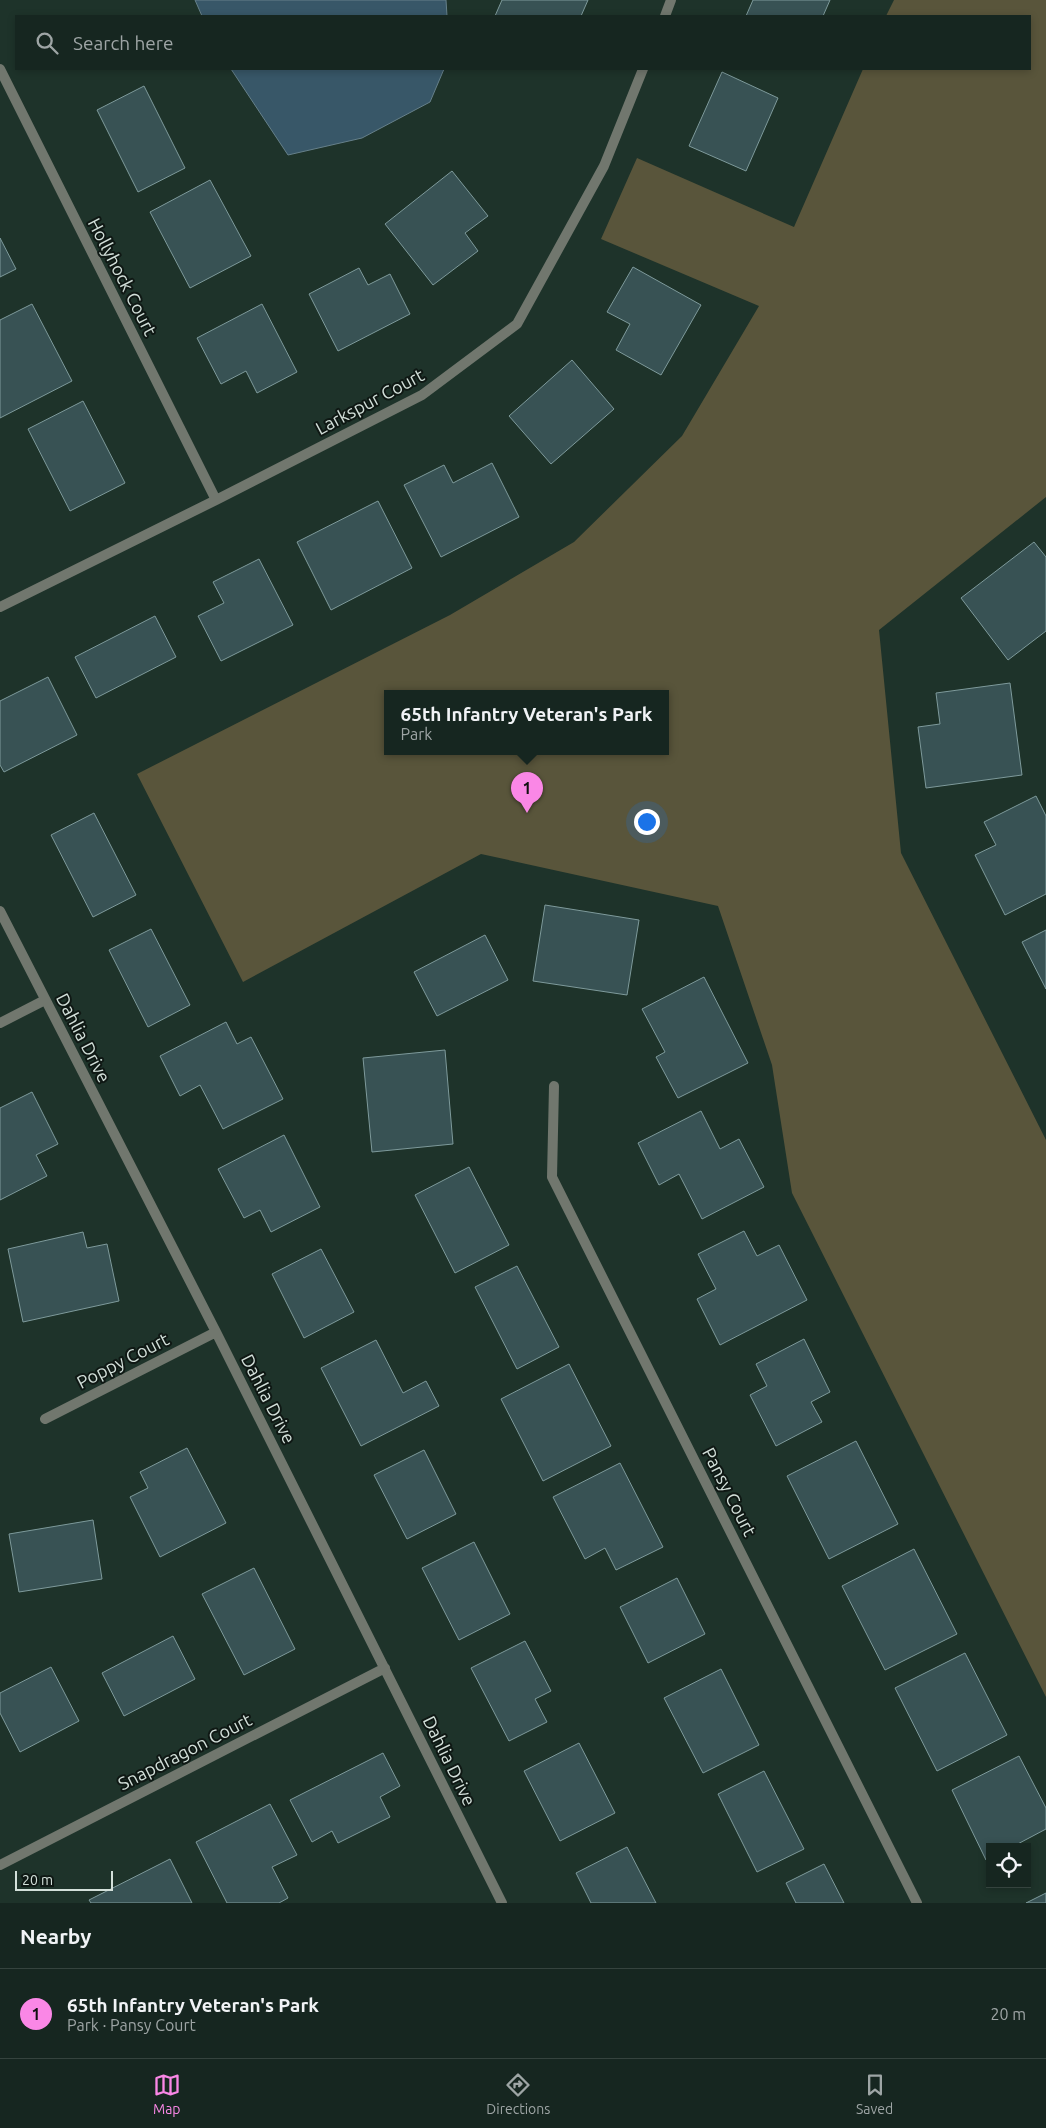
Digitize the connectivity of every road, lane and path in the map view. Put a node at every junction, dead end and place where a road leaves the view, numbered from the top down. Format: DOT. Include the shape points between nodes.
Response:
graph roads {
  1 [pos="671,0"];
  2 [pos="665,15"];
  3 [pos="0,69"];
  4 [pos="644,70"];
  5 [pos="216,500"];
  6 [pos="0,607"];
  7 [pos="0,911"];
  8 [pos="45,1000"];
  9 [pos="0,1023"];
  10 [pos="554,1086"];
  11 [pos="216,1332"];
  12 [pos="45,1419"];
  13 [pos="385,1668"];
  14 [pos="0,1865"];
  15 [pos="502,1903"];
  16 [pos="917,1903"];
  1 -- 2 [label="street"];
  3 -- 5 [label="street, Hollyhock Court"];
  4 -- 5 [label="street, Larkspur Court" via="604,166 517,324 422,395"];
  5 -- 6 [label="street, Larkspur Court"];
  7 -- 8 [label="street, Dahlia Drive"];
  8 -- 9 [label="street"];
  8 -- 11 [label="street, Dahlia Drive"];
  10 -- 16 [label="street, Pansy Court" via="552,1177"];
  11 -- 12 [label="street, Poppy Court"];
  11 -- 13 [label="street, Dahlia Drive"];
  13 -- 14 [label="street, Snapdragon Court"];
  13 -- 15 [label="street, Dahlia Drive"];
}
